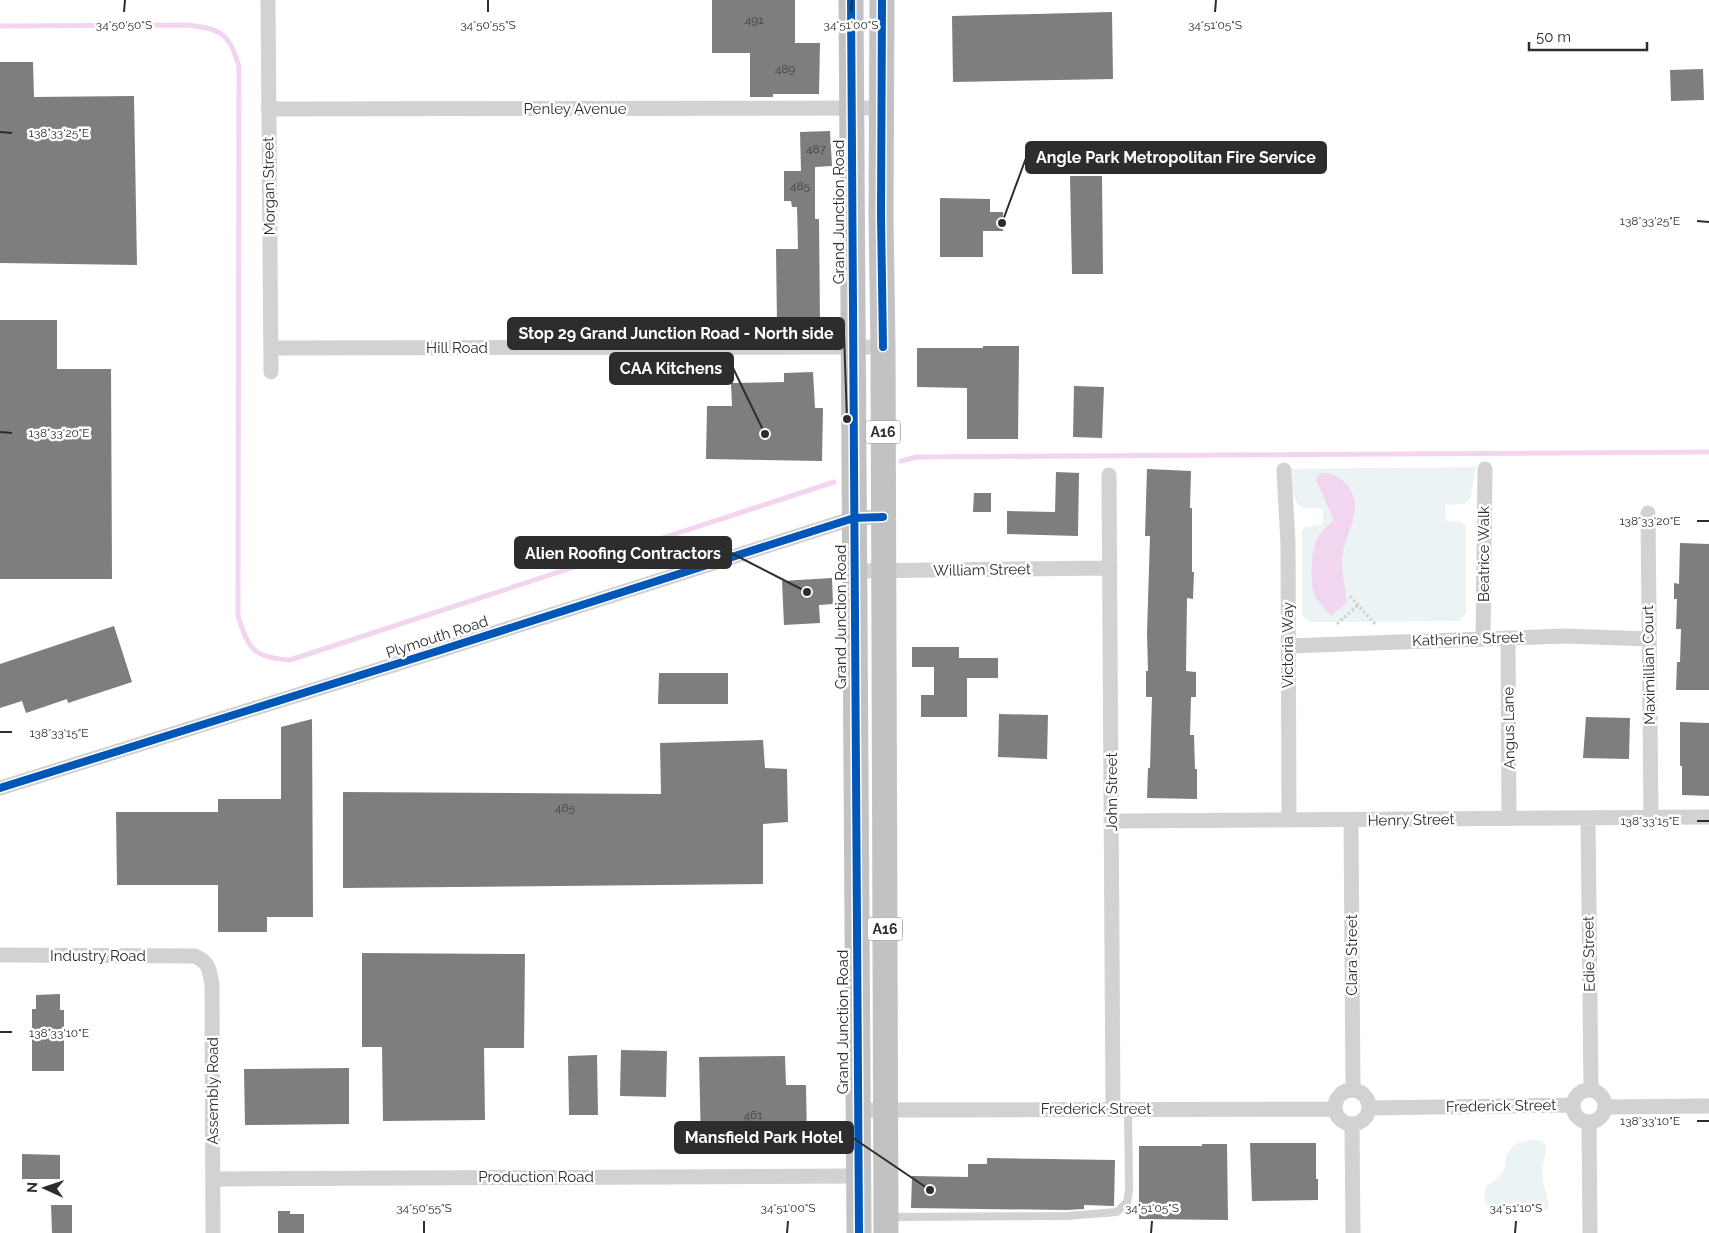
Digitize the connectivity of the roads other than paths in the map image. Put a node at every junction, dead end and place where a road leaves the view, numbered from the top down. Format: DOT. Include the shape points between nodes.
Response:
graph roads {
  1 [pos="268,0"];
  2 [pos="851,0"];
  3 [pos="882,0"];
  4 [pos="852,108"];
  5 [pos="882,108"];
  6 [pos="268,109"];
  7 [pos="867,217"];
  8 [pos="853,347"];
  9 [pos="883,347"];
  10 [pos="271,348"];
  11 [pos="271,372"];
  12 [pos="1484,469"];
  13 [pos="1284,470"];
  14 [pos="1109,475"];
  15 [pos="1648,513"];
  16 [pos="883,517"];
  17 [pos="854,518"];
  18 [pos="1110,568"];
  19 [pos="854,571"];
  20 [pos="883,571"];
  21 [pos="1508,638"];
  22 [pos="1483,639"];
  23 [pos="1649,639"];
  24 [pos="1288,646"];
  25 [pos="856,748"];
  26 [pos="884,748"];
  27 [pos="0,788"];
  28 [pos="1709,817"];
  29 [pos="1509,818"];
  30 [pos="1588,818"];
  31 [pos="1651,818"];
  32 [pos="1289,820"];
  33 [pos="1351,820"];
  34 [pos="1113,821"];
  35 [pos="0,955"];
  36 [pos="195,956"];
  37 [pos="1353,1090"];
  38 [pos="1591,1090"];
  39 [pos="1573,1105"];
  40 [pos="1709,1106"];
  41 [pos="1606,1107"];
  42 [pos="1369,1108"];
  43 [pos="1121,1109"];
  44 [pos="1335,1109"];
  45 [pos="857,1110"];
  46 [pos="886,1111"];
  47 [pos="1589,1122"];
  48 [pos="1352,1125"];
  49 [pos="858,1176"];
  50 [pos="213,1179"];
  51 [pos="886,1225"];
  52 [pos="213,1233"];
  53 [pos="859,1233"];
  54 [pos="1353,1233"];
  55 [pos="1590,1233"];
  1 -- 6 [label="street, Morgan Street"];
  2 -- 4 [label="highway, Grand Junction Road / A16"];
  3 -- 5 [label="highway, Grand Junction Road / A16"];
  4 -- 5 [label="street, Penley Avenue"];
  4 -- 6 [label="street, Penley Avenue"];
  4 -- 7 [label="highway, Grand Junction Road / A16"];
  5 -- 7 [label="highway, Grand Junction Road / A16"];
  6 -- 10 [label="street, Morgan Street"];
  7 -- 8 [label="highway, Grand Junction Road / A16"];
  7 -- 9 [label="highway, Grand Junction Road / A16"];
  8 -- 9 [label="street, Hill Road"];
  8 -- 10 [label="street, Hill Road"];
  8 -- 17 [label="highway, Grand Junction Road / A16"];
  9 -- 16 [label="highway, Grand Junction Road / A16"];
  10 -- 11 [label="street, Morgan Street"];
  12 -- 22 [label="street, Beatrice Walk"];
  13 -- 24 [label="street, Victoria Way"];
  14 -- 18 [label="street, John Street"];
  15 -- 23 [label="street, Maximillian Court"];
  16 -- 17 [label="street, Plymouth Road"];
  16 -- 20 [label="highway, Grand Junction Road / A16"];
  17 -- 19 [label="highway, Grand Junction Road / A16"];
  17 -- 27 [label="street, Plymouth Road"];
  18 -- 20 [label="street, William Street"];
  18 -- 34 [label="street, John Street"];
  19 -- 20 [label="street, William Street"];
  19 -- 25 [label="highway, Grand Junction Road / A16"];
  20 -- 26 [label="highway, Grand Junction Road / A16"];
  21 -- 22 [label="street, Katherine Street"];
  21 -- 23 [label="street, Katherine Street"];
  21 -- 29 [label="street, Angus Lane"];
  22 -- 24 [label="street, Katherine Street"];
  23 -- 31 [label="street, Maximillian Court"];
  24 -- 32 [label="street, Victoria Way"];
  25 -- 26 [label="highway"];
  25 -- 45 [label="highway, Grand Junction Road / A16"];
  26 -- 46 [label="highway, Grand Junction Road / A16"];
  28 -- 31 [label="street, Henry Street"];
  29 -- 30 [label="street, Henry Street"];
  29 -- 33 [label="street, Henry Street"];
  30 -- 31 [label="street, Henry Street"];
  30 -- 38 [label="street, Edie Street"];
  32 -- 33 [label="street, Henry Street"];
  32 -- 34 [label="street, Henry Street"];
  33 -- 37 [label="street, Clara Street"];
  34 -- 43 [label="street, John Street"];
  35 -- 36 [label="street, Industry Road"];
  36 -- 50 [label="street, Assembly Road" via="206,961 212,984"];
  37 -- 42 [label="street" via="1364,1095"];
  37 -- 44 [label="street" via="1339,1096"];
  38 -- 39 [label="street" via="1580,1093"];
  38 -- 41 [label="street" via="1602,1095"];
  39 -- 42 [label="street, Frederick Street"];
  39 -- 47 [label="street" via="1578,1118"];
  40 -- 41 [label="street"];
  41 -- 47 [label="street" via="1600,1118"];
  42 -- 48 [label="street" via="1364,1120"];
  43 -- 44 [label="street, Frederick Street"];
  43 -- 46 [label="street, Frederick Street"];
  43 -- 51 [label="lane" via="1128,1191 1127,1202 1117,1212"];
  44 -- 48 [label="street" via="1341,1121"];
  45 -- 46 [label="street, Frederick Street"];
  45 -- 49 [label="highway, Grand Junction Road / A16"];
  46 -- 51 [label="highway, Grand Junction Road / A16"];
  47 -- 55 [label="street"];
  48 -- 54 [label="street"];
  49 -- 50 [label="street, Production Road"];
  49 -- 53 [label="highway, Grand Junction Road / A16"];
  50 -- 52 [label="street, Assembly Road"];
}
